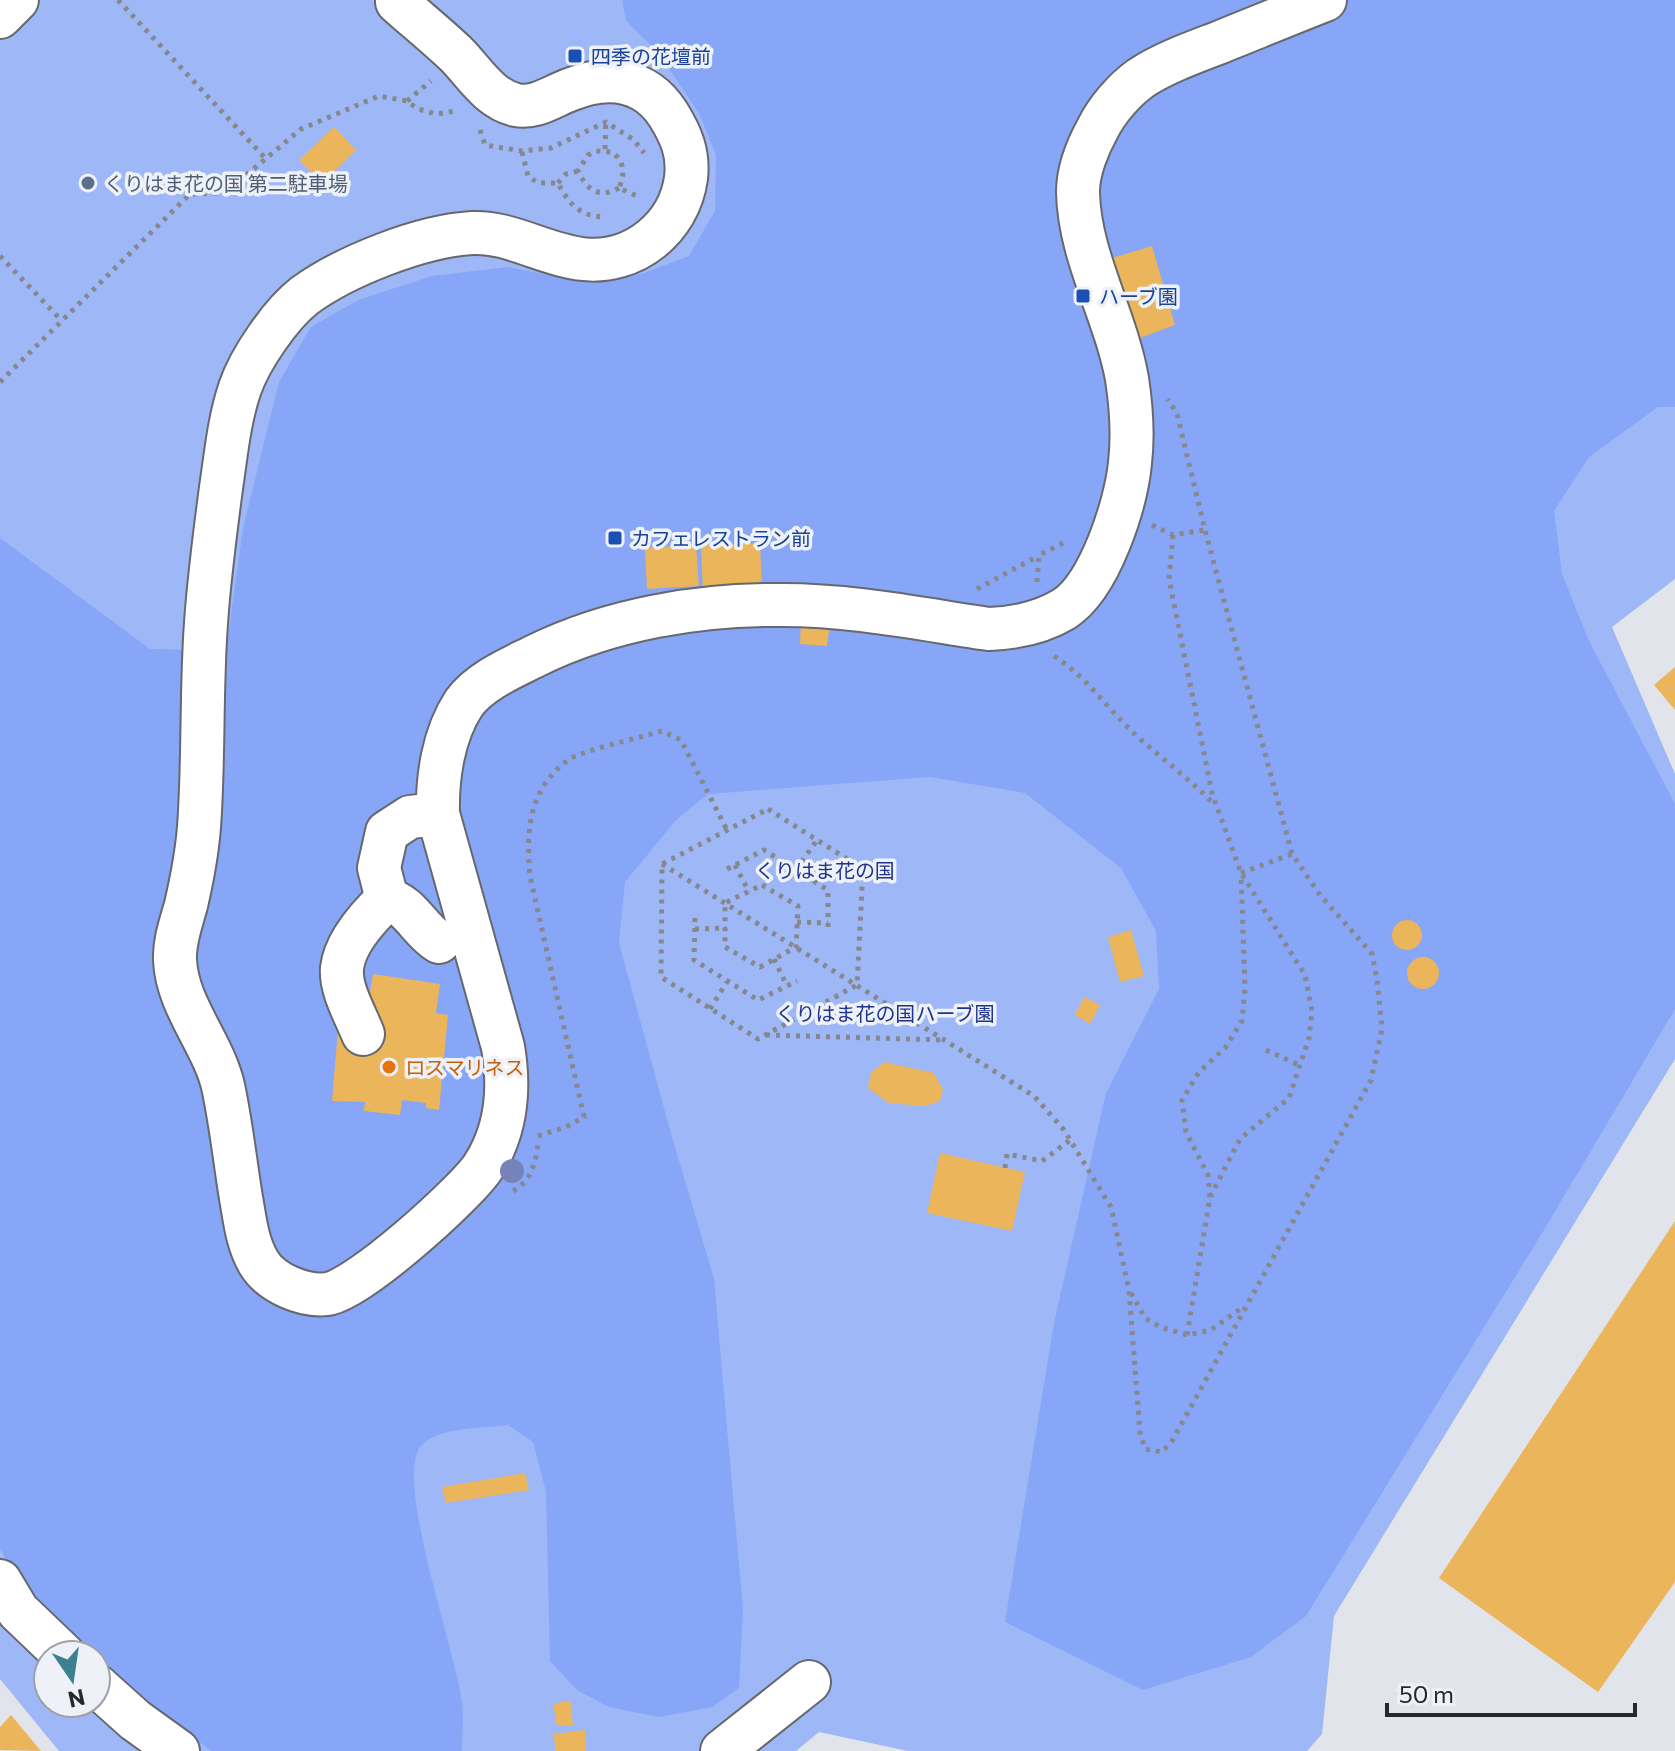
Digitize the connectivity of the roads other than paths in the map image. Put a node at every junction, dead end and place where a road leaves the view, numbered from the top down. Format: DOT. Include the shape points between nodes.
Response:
graph roads {
  1 [pos="17,0"];
  2 [pos="1325,0"];
  3 [pos="397,2"];
  4 [pos="0,17"];
  5 [pos="438,814"];
  6 [pos="387,899"];
  7 [pos="439,942"];
  8 [pos="363,1034"];
  9 [pos="0,1581"];
  10 [pos="47,1639"];
  11 [pos="809,1682"];
  12 [pos="112,1699"];
  13 [pos="178,1751"];
  14 [pos="722,1751"];
  1 -- 4 [label="street"];
  2 -- 5 [label="street" via="1141,78 1098,128 1078,189 1082,229 1127,378 1130,464 1105,553 1067,608 1035,623 989,629 853,609 783,605 707,609 622,623 499,674 465,702 451,730 438,781"];
  3 -- 5 [label="street" via="491,93 517,105 540,104 607,78 637,87 661,104 678,131 686,151 686,174 681,199 666,227 645,245 621,255 584,260 474,233 382,255 337,274 298,301 263,343 241,385 228,436 206,624 199,828 175,965 179,986 222,1080 248,1241 261,1268 285,1287 330,1295 363,1275 482,1169 505,1115 508,1077 503,1047"];
  5 -- 6 [label="street" via="410,817 387,832 379,868"];
  6 -- 7 [label="street" via="407,910"];
  6 -- 8 [label="street" via="357,935 342,969"];
  9 -- 10 [label="street" via="18,1611"];
  11 -- 14 [label="street"];
  12 -- 13 [label="street"];
}
